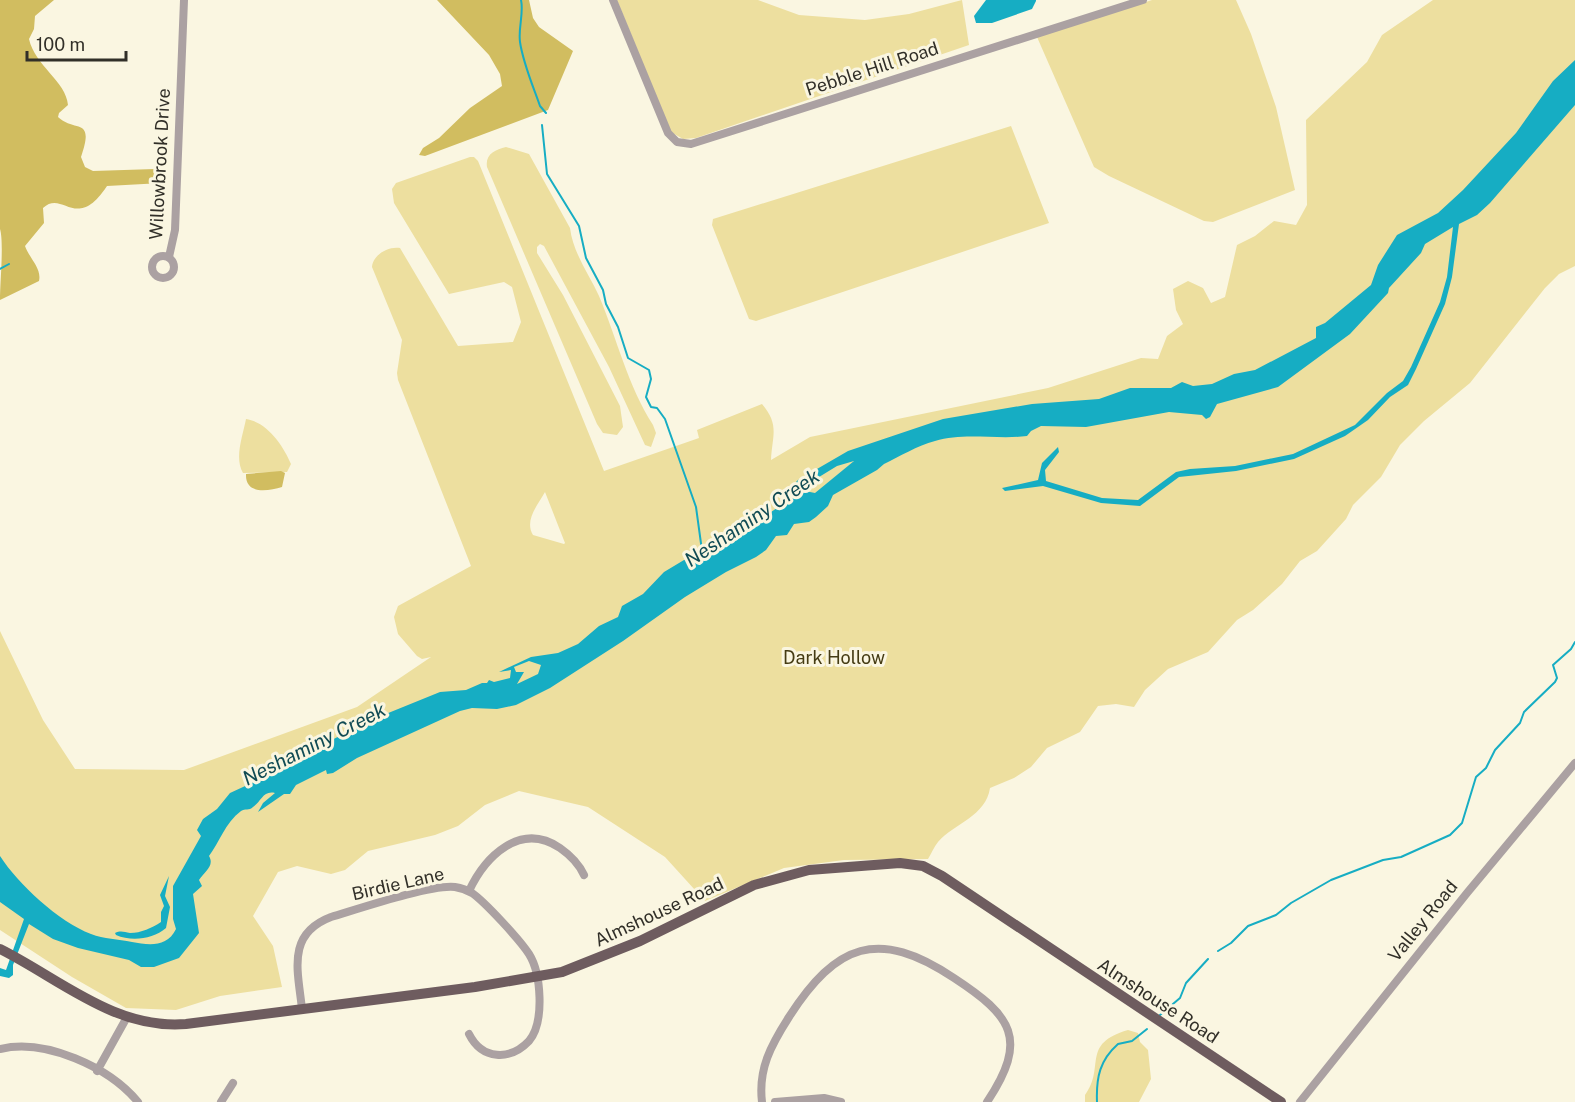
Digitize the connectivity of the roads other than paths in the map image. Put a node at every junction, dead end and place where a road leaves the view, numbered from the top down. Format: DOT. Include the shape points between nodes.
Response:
graph roads {
  1 [pos="184,0"];
  2 [pos="612,0"];
  3 [pos="1143,0"];
  4 [pos="169,257"];
  5 [pos="1575,763"];
  6 [pos="584,875"];
  7 [pos="469,891"];
  8 [pos="0,949"];
  9 [pos="535,978"];
  10 [pos="302,1009"];
  11 [pos="127,1017"];
  12 [pos="470,1034"];
  13 [pos="0,1049"];
  14 [pos="96,1071"];
  15 [pos="233,1083"];
  16 [pos="138,1102"];
  17 [pos="221,1102"];
  18 [pos="762,1102"];
  19 [pos="775,1102"];
  20 [pos="841,1102"];
  21 [pos="987,1102"];
  22 [pos="1281,1102"];
  23 [pos="1300,1102"];
  1 -- 4 [label="street, Willowbrook Drive" via="175,230"];
  2 -- 3 [label="street, Pebble Hill Road" via="671,137 691,144"];
  5 -- 23 [label="street, Valley Road"];
  6 -- 7 [label="street" via="576,862 557,846 524,839 510,844 484,864"];
  7 -- 9 [label="street, Birdie Lane" via="528,952"];
  7 -- 10 [label="street, Birdie Lane" via="438,888 319,922 305,935 298,953"];
  8 -- 11 [label="main road, Almshouse Road" via="84,998"];
  9 -- 10 [label="main road, Almshouse Road"];
  9 -- 12 [label="street, Birdie Lane" via="540,1019 525,1044 510,1053 490,1054 478,1048"];
  9 -- 22 [label="main road, Almshouse Road" via="600,959 767,881 824,868 916,864 950,881"];
  10 -- 11 [label="main road, Almshouse Road" via="177,1025"];
  11 -- 14 [label="street"];
  13 -- 14 [label="street" via="51,1049"];
  14 -- 16 [label="street" via="127,1090"];
  15 -- 17 [label="street"];
  18 -- 21 [label="street" via="761,1075 770,1048 812,983 847,957 882,948 913,953 929,961 999,1011 1009,1036 1010,1054 1006,1071"];
  19 -- 20 [label="street" via="824,1098"];
}
